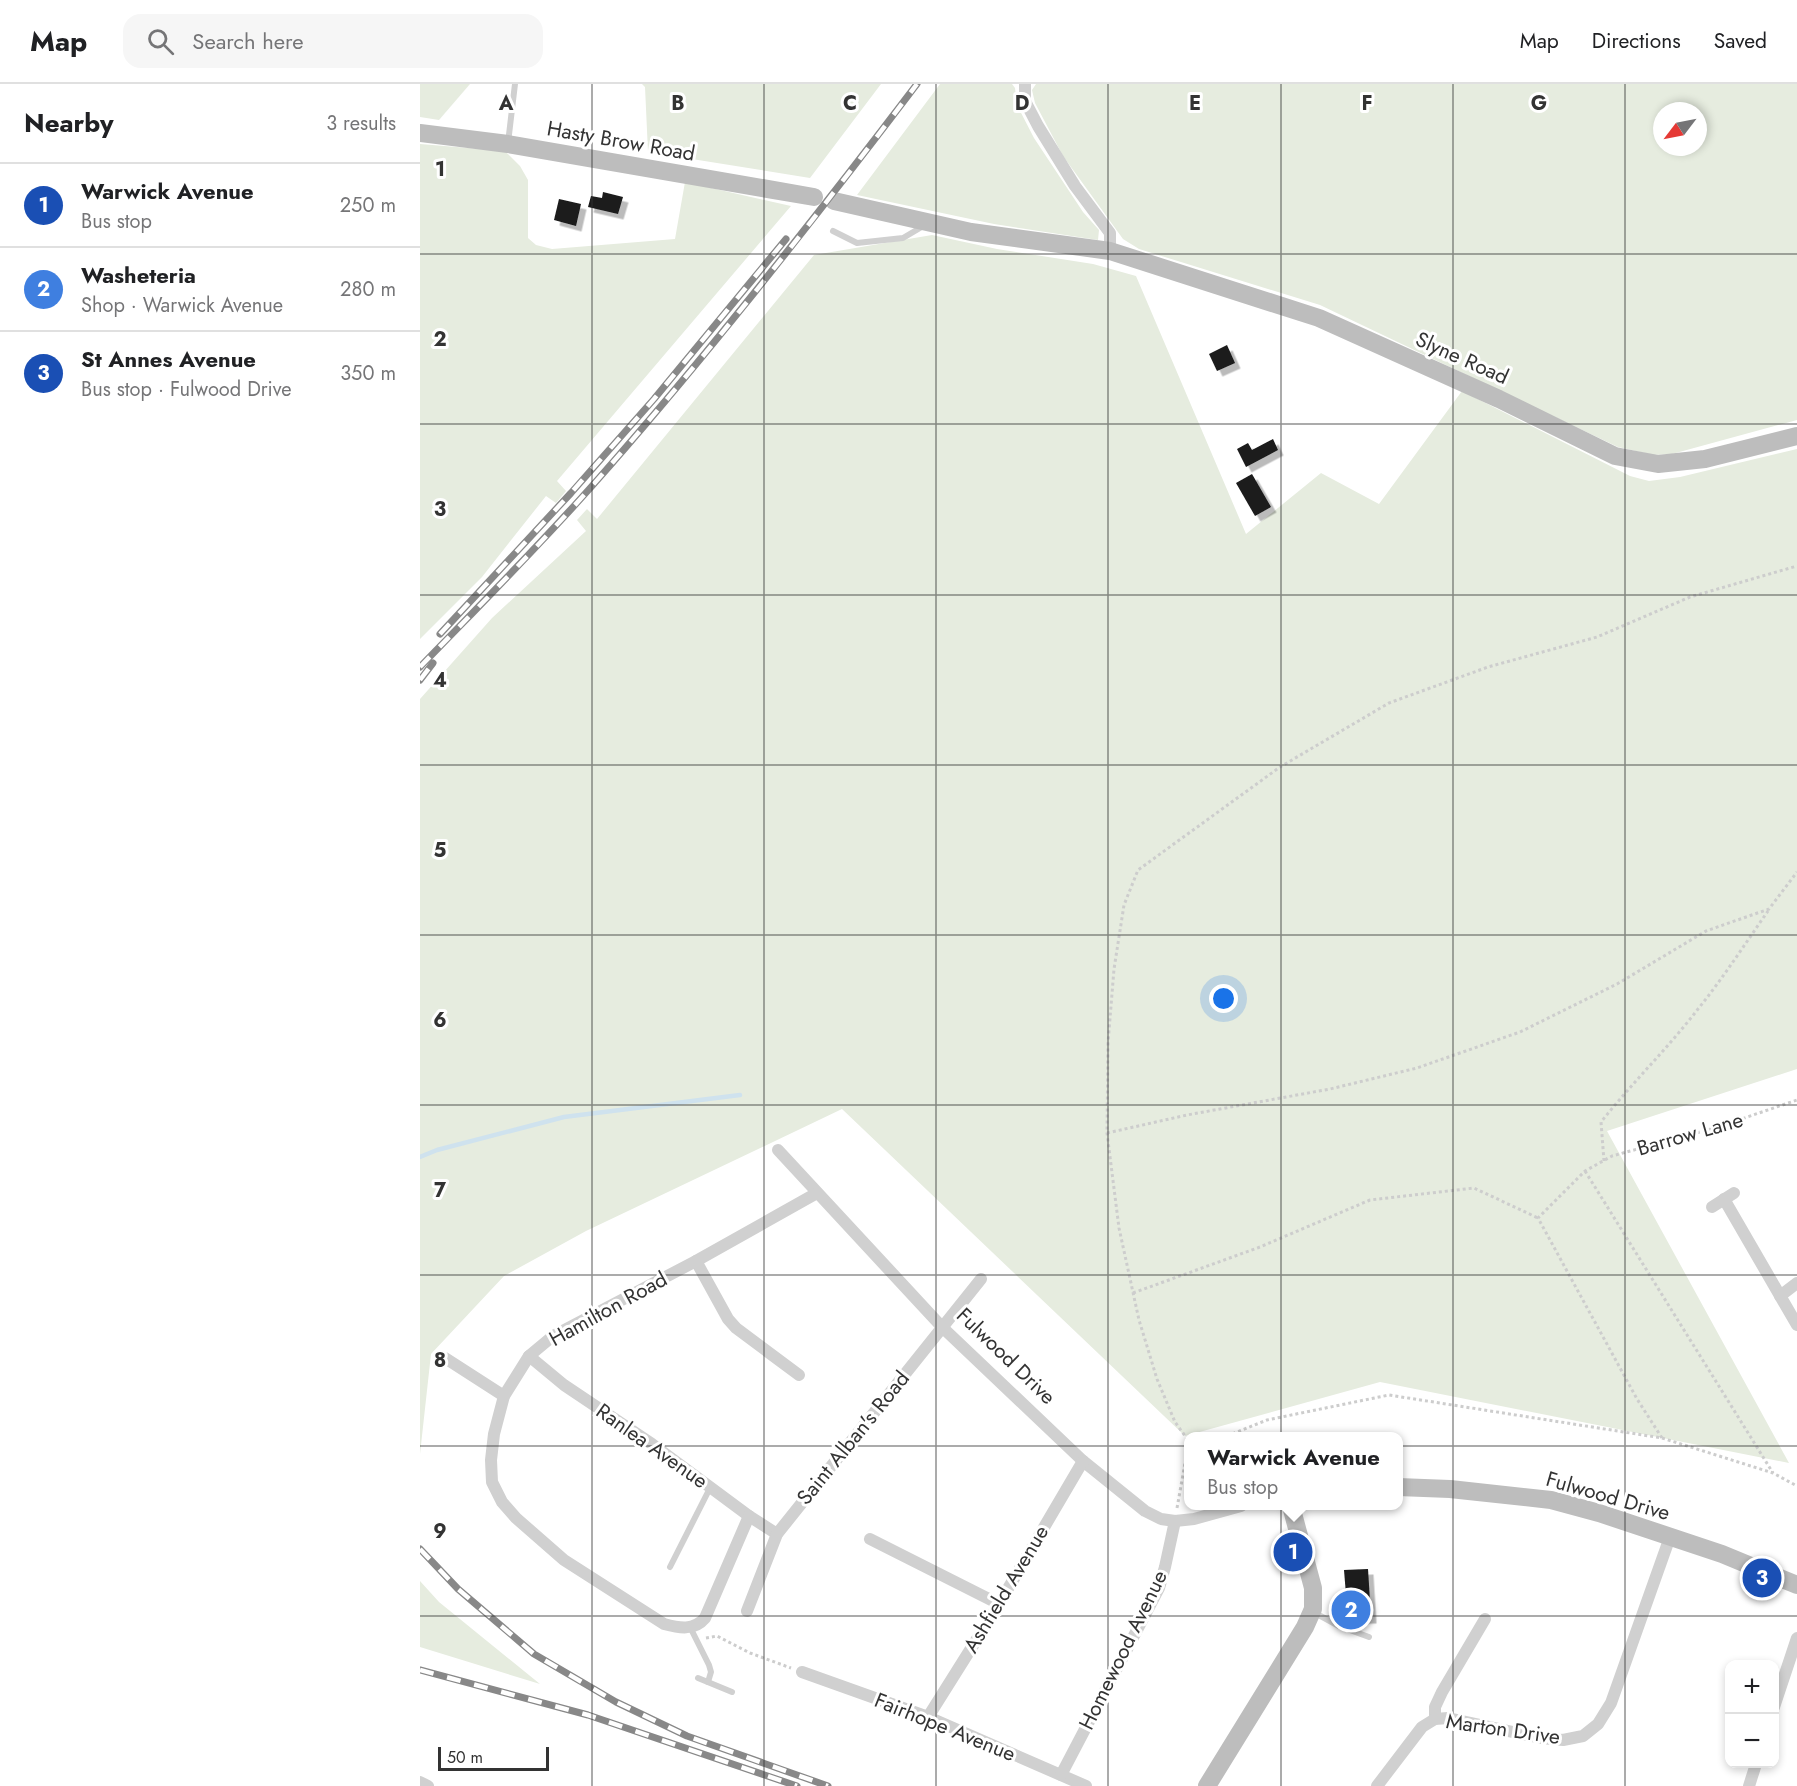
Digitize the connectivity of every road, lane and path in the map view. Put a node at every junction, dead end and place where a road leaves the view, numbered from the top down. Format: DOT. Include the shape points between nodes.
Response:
graph roads {
  1 [pos="515,84"];
  2 [pos="1025,84"];
  3 [pos="420,133"];
  4 [pos="508,144"];
  5 [pos="814,197"];
  6 [pos="834,201"];
  7 [pos="928,223"];
  8 [pos="833,231"];
  9 [pos="1110,251"];
  10 [pos="1797,436"];
  11 [pos="1797,566"];
  12 [pos="1797,872"];
  13 [pos="1769,909"];
  14 [pos="1797,1100"];
  15 [pos="1107,1133"];
  16 [pos="778,1150"];
  17 [pos="1604,1161"];
  18 [pos="1585,1171"];
  19 [pos="817,1193"];
  20 [pos="1712,1207"];
  21 [pos="1538,1218"];
  22 [pos="696,1261"];
  23 [pos="981,1279"];
  24 [pos="1797,1283"];
  25 [pos="1133,1293"];
  26 [pos="1780,1296"];
  27 [pos="1797,1325"];
  28 [pos="942,1327"];
  29 [pos="529,1356"];
  30 [pos="445,1359"];
  31 [pos="799,1375"];
  32 [pos="504,1396"];
  33 [pos="1239,1432"];
  34 [pos="1184,1434"];
  35 [pos="1662,1438"];
  36 [pos="1083,1461"];
  37 [pos="1184,1470"];
  38 [pos="1773,1473"];
  39 [pos="1797,1486"];
  40 [pos="710,1487"];
  41 [pos="1403,1487"];
  42 [pos="1227,1510"];
  43 [pos="1292,1510"];
  44 [pos="749,1516"];
  45 [pos="1174,1521"];
  46 [pos="777,1534"];
  47 [pos="1670,1536"];
  48 [pos="870,1539"];
  49 [pos="670,1567"];
  50 [pos="1797,1585"];
  51 [pos="999,1604"];
  52 [pos="747,1611"];
  53 [pos="1311,1612"];
  54 [pos="1485,1619"];
  55 [pos="695,1625"];
  56 [pos="1369,1637"];
  57 [pos="1797,1638"];
  58 [pos="697,1641"];
  59 [pos="802,1672"];
  60 [pos="698,1678"];
  61 [pos="708,1682"];
  62 [pos="732,1692"];
  63 [pos="1779,1692"];
  64 [pos="928,1717"];
  65 [pos="1435,1719"];
  66 [pos="1755,1768"];
  67 [pos="1061,1775"];
  68 [pos="420,1782"];
  69 [pos="428,1786"];
  70 [pos="1086,1786"];
  71 [pos="1207,1786"];
  72 [pos="1377,1786"];
  73 [pos="1749,1786"];
  1 -- 4 [label="lane"];
  2 -- 9 [label="street" via="1025,101 1038,126 1110,233"];
  3 -- 4 [label="street, Hasty Brow Road"];
  4 -- 5 [label="street, Hasty Brow Road"];
  6 -- 7 [label="street"];
  7 -- 8 [label="lane" via="903,238 857,243"];
  7 -- 9 [label="street"];
  9 -- 10 [label="street, Slyne Road" via="1319,318 1615,456 1658,464 1682,462"];
  11 -- 15 [label="path" via="1690,597 1597,637 1488,667 1389,703 1280,767 1138,870 1124,905 1114,969"];
  12 -- 13 [label="path"];
  13 -- 15 [label="path" via="1706,931 1617,984 1520,1032 1417,1068"];
  13 -- 17 [label="path" via="1699,1008 1602,1122"];
  14 -- 17 [label="path, Barrow Lane"];
  15 -- 25 [label="path" via="1119,1227"];
  16 -- 19 [label="street, Fulwood Drive"];
  17 -- 18 [label="path, Barrow Lane"];
  18 -- 21 [label="path, Barrow Lane"];
  18 -- 38 [label="path"];
  19 -- 22 [label="street, Hamilton Road"];
  19 -- 28 [label="street, Fulwood Drive"];
  20 -- 26 [label="street" via="1729,1196"];
  21 -- 25 [label="path" via="1474,1188 1370,1200 1260,1247"];
  21 -- 35 [label="path"];
  22 -- 29 [label="street, Hamilton Road" via="553,1336"];
  22 -- 31 [label="street" via="736,1328"];
  23 -- 28 [label="street, Saint Alban's Road"];
  24 -- 26 [label="street"];
  25 -- 34 [label="path" via="1157,1378"];
  26 -- 27 [label="street"];
  28 -- 36 [label="street, Fulwood Drive"];
  28 -- 46 [label="street, Saint Alban's Road"];
  29 -- 32 [label="street, Hamilton Road"];
  29 -- 40 [label="street, Ranlea Avenue"];
  30 -- 32 [label="street"];
  32 -- 55 [label="street, Hamilton Road" via="491,1460 492,1482 502,1502 564,1560 664,1624 680,1628"];
  33 -- 35 [label="path" via="1267,1420 1389,1395"];
  35 -- 38 [label="path"];
  36 -- 45 [label="street, Fulwood Drive" via="1145,1511"];
  36 -- 51 [label="street, Ashfield Avenue"];
  37 -- 45 [label="path"];
  38 -- 39 [label="path"];
  40 -- 44 [label="street, Ranlea Avenue"];
  40 -- 49 [label="lane"];
  41 -- 47 [label="street, Fulwood Drive" via="1551,1500"];
  42 -- 45 [label="street, Fulwood Drive"];
  43 -- 53 [label="street" via="1312,1588"];
  44 -- 46 [label="street, Ranlea Avenue"];
  44 -- 55 [label="street" via="705,1618"];
  45 -- 67 [label="street, Homewood Avenue" via="1159,1588"];
  46 -- 52 [label="street, Saint Alban's Road"];
  47 -- 50 [label="street, Fulwood Drive"];
  47 -- 65 [label="street, Marton Drive" via="1611,1703 1598,1724 1583,1736 1563,1740 1541,1738 1448,1718"];
  48 -- 51 [label="street"];
  51 -- 64 [label="street, Ashfield Avenue"];
  53 -- 56 [label="lane"];
  53 -- 71 [label="street"];
  54 -- 65 [label="street" via="1442,1692 1435,1707"];
  55 -- 58 [label="lane"];
  57 -- 63 [label="street"];
  58 -- 59 [label="path" via="717,1636"];
  58 -- 61 [label="lane" via="711,1672"];
  59 -- 64 [label="street, Fairhope Avenue"];
  60 -- 61 [label="lane"];
  61 -- 62 [label="lane"];
  64 -- 67 [label="street, Fairhope Avenue"];
  65 -- 72 [label="street, Marton Drive" via="1422,1727"];
  66 -- 73 [label="street"];
  67 -- 70 [label="street, Fairhope Avenue"];
  68 -- 69 [label="street"];
}
